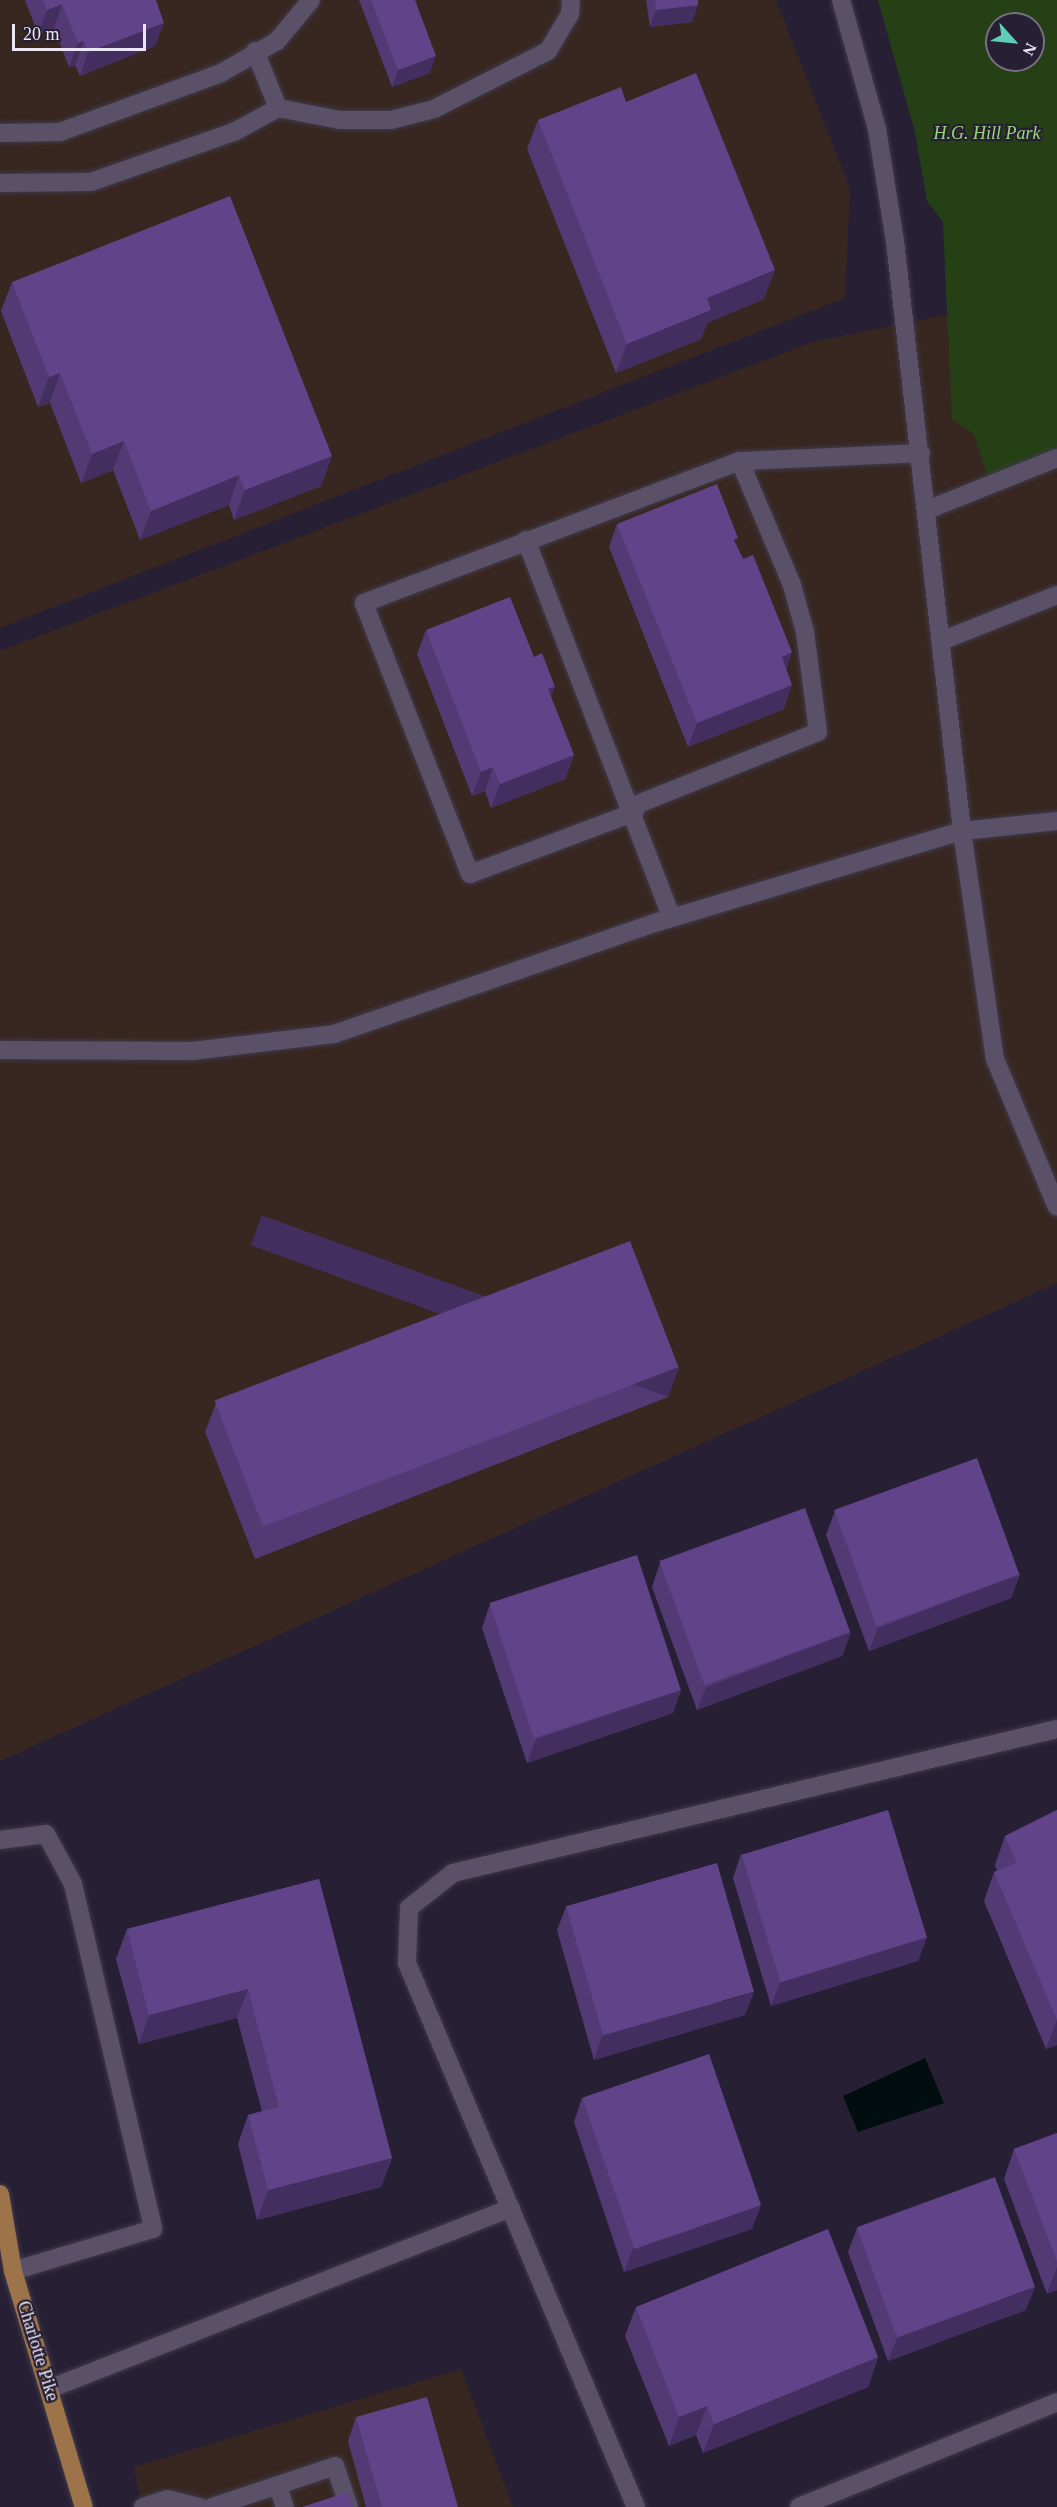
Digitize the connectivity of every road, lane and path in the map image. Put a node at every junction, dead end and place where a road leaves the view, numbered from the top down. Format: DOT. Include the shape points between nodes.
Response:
graph roads {
  1 [pos="311,0"];
  2 [pos="571,0"];
  3 [pos="841,0"];
  4 [pos="255,51"];
  5 [pos="278,108"];
  6 [pos="0,133"];
  7 [pos="0,183"];
  8 [pos="921,453"];
  9 [pos="1057,458"];
  10 [pos="740,460"];
  11 [pos="927,510"];
  12 [pos="526,540"];
  13 [pos="1057,596"];
  14 [pos="941,641"];
  15 [pos="634,809"];
  16 [pos="1057,821"];
  17 [pos="962,831"];
  18 [pos="672,918"];
  19 [pos="0,1050"];
  20 [pos="1057,1207"];
  21 [pos="1057,1729"];
  22 [pos="0,1840"];
  23 [pos="0,2194"];
  24 [pos="511,2208"];
  25 [pos="8,2267"];
  26 [pos="49,2389"];
  27 [pos="1057,2402"];
  28 [pos="278,2486"];
  29 [pos="84,2507"];
  30 [pos="142,2507"];
  31 [pos="200,2507"];
  32 [pos="212,2507"];
  33 [pos="285,2507"];
  34 [pos="349,2507"];
  35 [pos="636,2507"];
  36 [pos="799,2507"];
  1 -- 4 [label="street" via="277,41"];
  2 -- 5 [label="street" via="570,14 548,51 434,109 392,120 350,120"];
  3 -- 8 [label="street" via="877,129"];
  4 -- 5 [label="street"];
  4 -- 6 [label="street" via="221,73 60,132"];
  5 -- 7 [label="street" via="234,132 91,182"];
  8 -- 10 [label="street"];
  8 -- 11 [label="street"];
  9 -- 11 [label="street"];
  10 -- 12 [label="street"];
  10 -- 15 [label="street" via="792,585 805,632 818,732"];
  11 -- 14 [label="street"];
  12 -- 15 [label="street"];
  12 -- 15 [label="street" via="364,603 470,874"];
  13 -- 14 [label="street"];
  14 -- 17 [label="street"];
  15 -- 18 [label="street"];
  16 -- 17 [label="street"];
  17 -- 18 [label="street"];
  17 -- 20 [label="street" via="995,1059"];
  18 -- 19 [label="street" via="334,1034 192,1051"];
  21 -- 24 [label="street" via="453,1873 409,1908 407,1963"];
  22 -- 25 [label="street" via="46,1834 73,1884 153,2229"];
  23 -- 25 [label="main road, Charlotte Pike"];
  24 -- 26 [label="street"];
  24 -- 35 [label="street"];
  25 -- 26 [label="main road, Charlotte Pike"];
  26 -- 29 [label="main road, Charlotte Pike"];
  27 -- 36 [label="street"];
  28 -- 32 [label="street"];
  28 -- 33 [label="street"];
  28 -- 34 [label="street" via="335,2466"];
  30 -- 31 [label="street" via="167,2499"];
}
